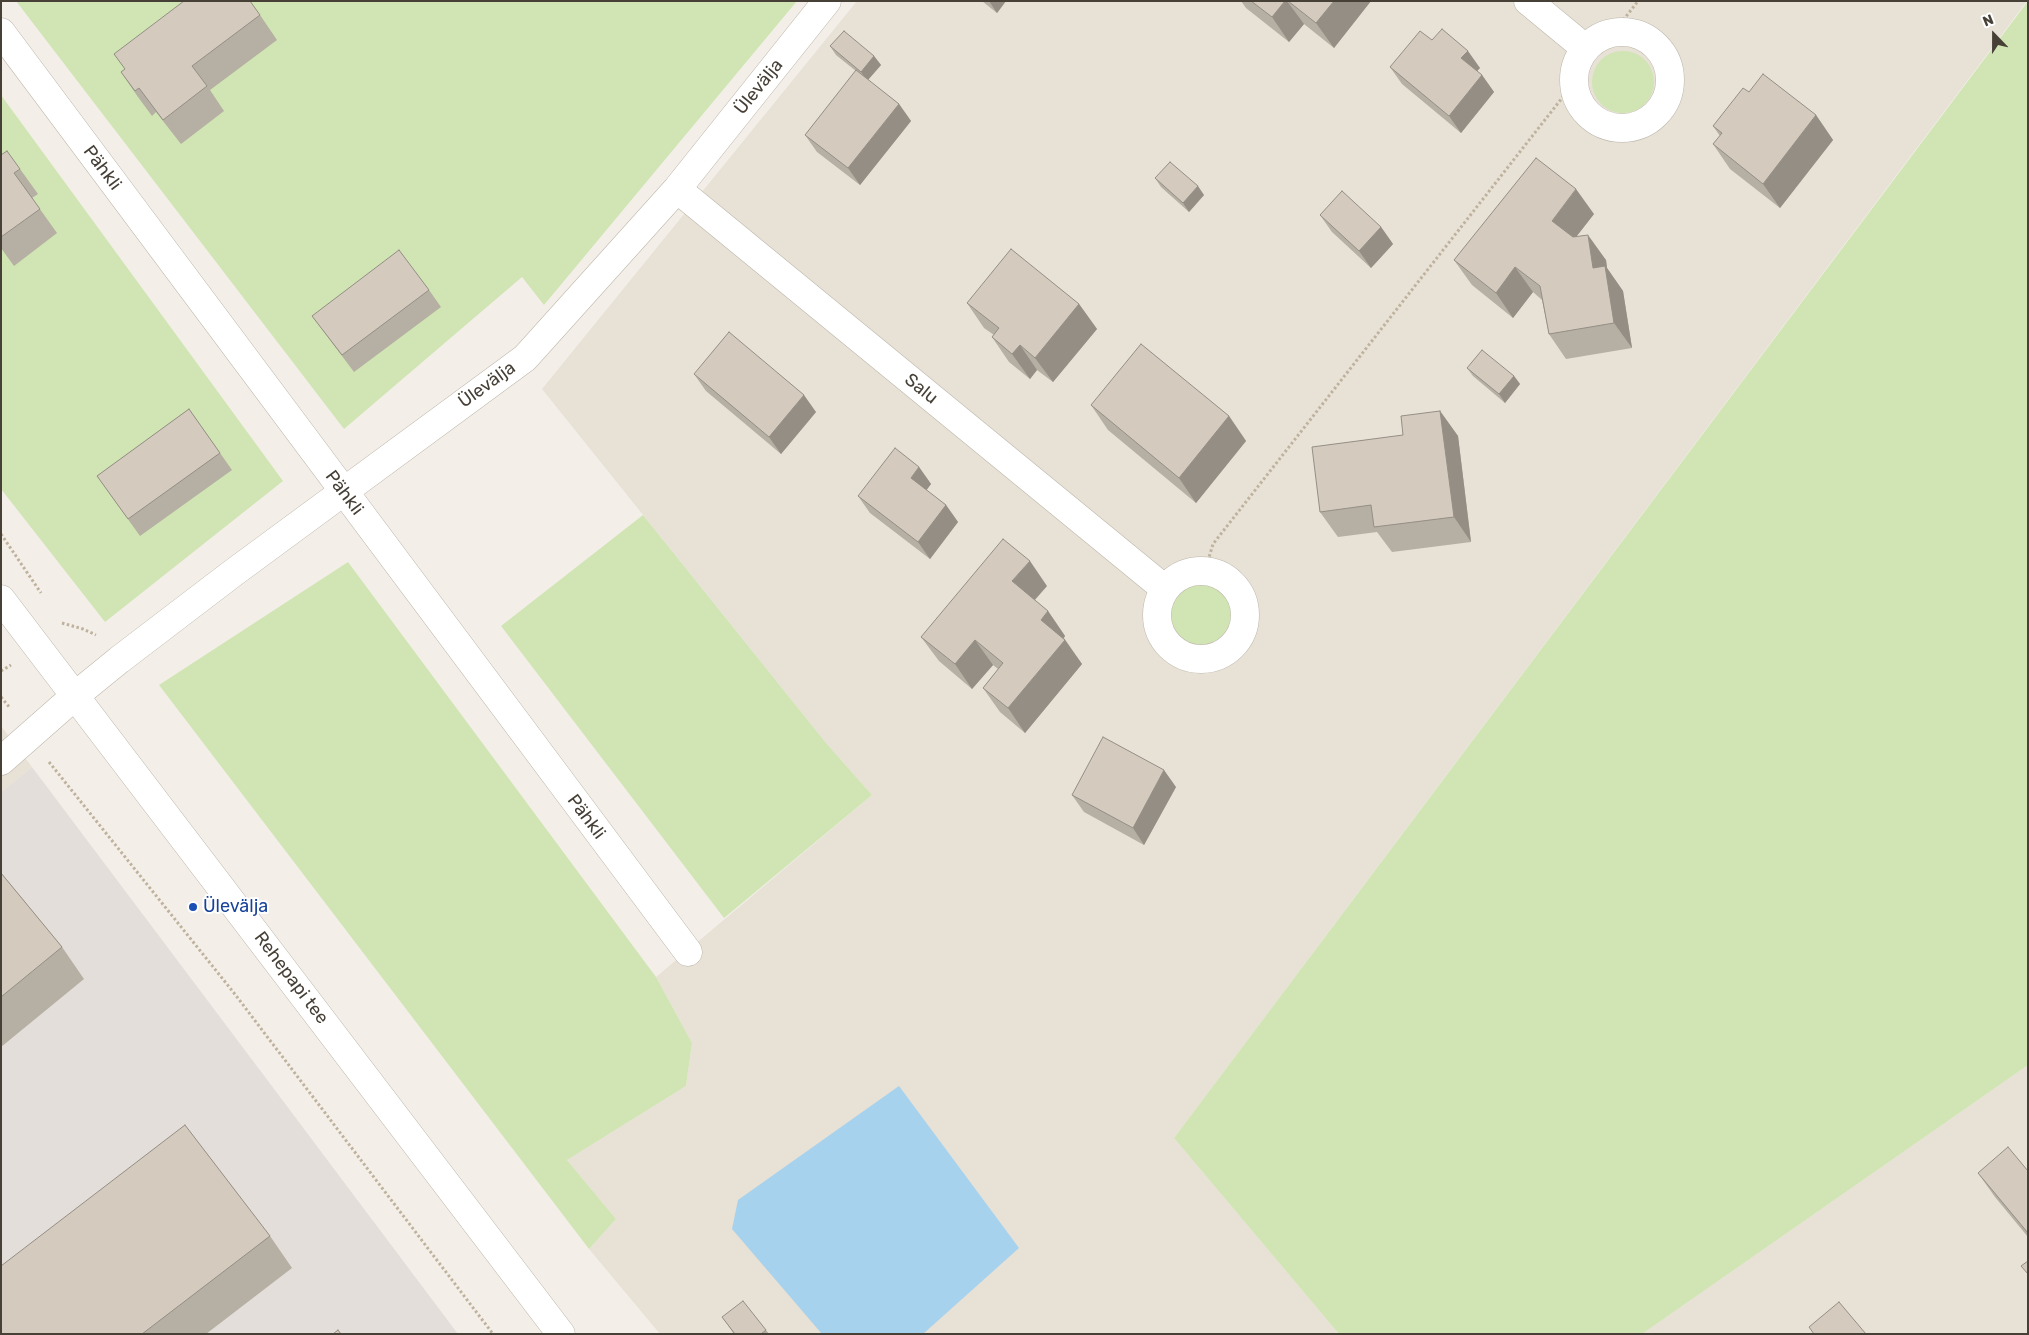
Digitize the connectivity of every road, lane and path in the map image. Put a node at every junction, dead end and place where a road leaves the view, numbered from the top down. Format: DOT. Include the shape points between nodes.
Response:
graph roads {
  1 [pos="827,1"];
  2 [pos="1528,1"];
  3 [pos="1638,1"];
  4 [pos="1,32"];
  5 [pos="1614,32"];
  6 [pos="1585,48"];
  7 [pos="1573,84"];
  8 [pos="678,189"];
  9 [pos="343,492"];
  10 [pos="1205,571"];
  11 [pos="1165,589"];
  12 [pos="1,599"];
  13 [pos="76,695"];
  14 [pos="1,697"];
  15 [pos="30,737"];
  16 [pos="1,762"];
  17 [pos="688,952"];
  18 [pos="493,1334"];
  19 [pos="561,1334"];
  1 -- 8 [label="street, Ülevälja"];
  2 -- 6 [label="street"];
  3 -- 5 [label="path"];
  4 -- 9 [label="street, Pähkli"];
  5 -- 6 [label="street" via="1598,37"];
  5 -- 7 [label="street" via="1630,32 1646,38 1659,48 1668,63 1671,80 1668,96 1660,111 1648,122 1632,128 1615,129 1599,124 1586,114 1577,100"];
  6 -- 7 [label="street" via="1574,71"];
  7 -- 10 [label="path" via="1213,544"];
  8 -- 9 [label="street, Ülevälja" via="525,358"];
  8 -- 11 [label="street, Salu"];
  9 -- 13 [label="street, Ülevälja"];
  9 -- 17 [label="street, Pähkli"];
  10 -- 11 [label="street" via="1190,572 1176,578"];
  10 -- 11 [label="street" via="1219,574 1232,583 1241,595 1245,609 1245,624 1240,638 1217,657 1189,659 1165,643 1158,630 1156,616 1158,602"];
  12 -- 13 [label="street, Rehepapi tee"];
  13 -- 15 [label="street, Ülevälja"];
  13 -- 19 [label="street, Rehepapi tee"];
  14 -- 15 [label="path"];
  15 -- 16 [label="street, Ülevälja"];
  15 -- 18 [label="path" via="234,993"];
}
